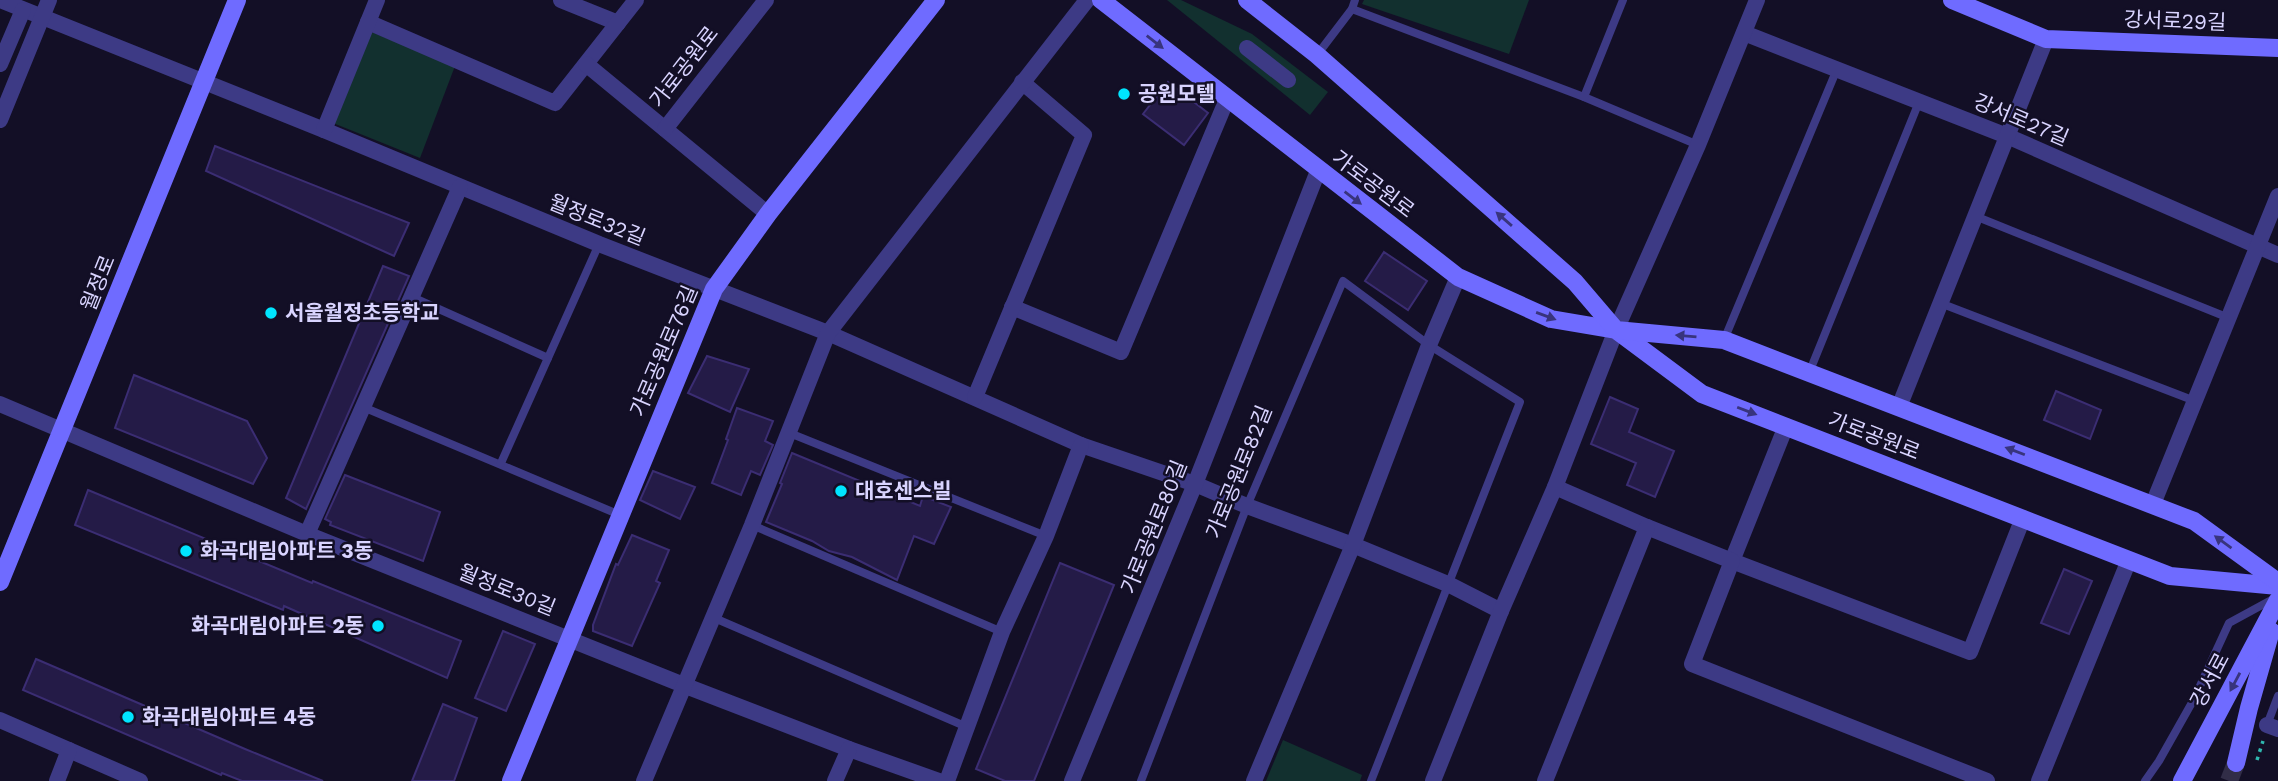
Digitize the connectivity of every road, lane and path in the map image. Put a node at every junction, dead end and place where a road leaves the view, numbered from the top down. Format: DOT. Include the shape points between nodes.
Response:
graph roads {
  1 [pos="0,0"];
  2 [pos="49,0"];
  3 [pos="237,0"];
  4 [pos="377,0"];
  5 [pos="561,0"];
  6 [pos="636,0"];
  7 [pos="766,0"];
  8 [pos="936,0"];
  9 [pos="1087,0"];
  10 [pos="1101,0"];
  11 [pos="1247,0"];
  12 [pos="1355,0"];
  13 [pos="1623,0"];
  14 [pos="1757,0"];
  15 [pos="1952,0"];
  16 [pos="1352,9"];
  17 [pos="23,10"];
  18 [pos="42,17"];
  19 [pos="368,22"];
  20 [pos="618,23"];
  21 [pos="1744,33"];
  22 [pos="2046,39"];
  23 [pos="1247,48"];
  24 [pos="2278,48"];
  25 [pos="1317,55"];
  26 [pos="0,64"];
  27 [pos="586,64"];
  28 [pos="1837,69"];
  29 [pos="1288,80"];
  30 [pos="1022,82"];
  31 [pos="203,83"];
  32 [pos="1584,97"];
  33 [pos="1227,100"];
  34 [pos="1919,102"];
  35 [pos="0,120"];
  36 [pos="665,129"];
  37 [pos="324,130"];
  38 [pos="2007,136"];
  39 [pos="1698,145"];
  40 [pos="1318,171"];
  41 [pos="460,187"];
  42 [pos="2278,196"];
  43 [pos="768,215"];
  44 [pos="1975,216"];
  45 [pos="599,244"];
  46 [pos="2257,247"];
  47 [pos="2278,255"];
  48 [pos="1458,277"];
  49 [pos="714,289"];
  50 [pos="412,297"];
  51 [pos="1940,303"];
  52 [pos="1012,307"];
  53 [pos="2229,318"];
  54 [pos="1616,330"];
  55 [pos="828,334"];
  56 [pos="1724,340"];
  57 [pos="1429,345"];
  58 [pos="548,358"];
  59 [pos="1809,373"];
  60 [pos="975,397"];
  61 [pos="2195,401"];
  62 [pos="0,404"];
  63 [pos="363,407"];
  64 [pos="1899,407"];
  65 [pos="1787,426"];
  66 [pos="62,430"];
  67 [pos="787,432"];
  68 [pos="1081,444"];
  69 [pos="500,463"];
  70 [pos="1195,484"];
  71 [pos="1555,487"];
  72 [pos="2153,504"];
  73 [pos="1247,506"];
  74 [pos="620,514"];
  75 [pos="2023,519"];
  76 [pos="752,525"];
  77 [pos="1647,527"];
  78 [pos="307,534"];
  79 [pos="1046,536"];
  80 [pos="1353,545"];
  81 [pos="2129,560"];
  82 [pos="1732,561"];
  83 [pos="0,582"];
  84 [pos="2278,584"];
  85 [pos="1450,585"];
  86 [pos="2278,600"];
  87 [pos="1501,611"];
  88 [pos="712,617"];
  89 [pos="1002,632"];
  90 [pos="569,638"];
  91 [pos="684,685"];
  92 [pos="2278,696"];
  93 [pos="0,720"];
  94 [pos="967,727"];
  95 [pos="2272,727"];
  96 [pos="849,749"];
  97 [pos="69,750"];
  98 [pos="2236,763"];
  99 [pos="648,779"];
  100 [pos="57,781"];
  101 [pos="140,781"];
  102 [pos="511,781"];
  103 [pos="835,781"];
  104 [pos="939,781"];
  105 [pos="947,781"];
  106 [pos="1072,781"];
  107 [pos="1141,781"];
  108 [pos="1254,781"];
  109 [pos="1371,781"];
  110 [pos="1433,781"];
  111 [pos="1545,781"];
  112 [pos="1987,781"];
  113 [pos="2039,781"];
  114 [pos="2145,781"];
  115 [pos="2182,781"];
  1 -- 17 [label="street, 월정로32길"];
  2 -- 18 [label="street"];
  3 -- 31 [label="main road, 월정로"];
  4 -- 19 [label="street"];
  5 -- 20 [label="street"];
  6 -- 20 [label="street"];
  7 -- 36 [label="street, 가로공원로"];
  8 -- 43 [label="main road, 가로공원로76길"];
  9 -- 30 [label="street"];
  10 -- 33 [label="main road, 가로공원로, one-way"];
  11 -- 25 [label="main road, 가로공원로"];
  12 -- 16 [label="lane"];
  13 -- 32 [label="lane"];
  14 -- 21 [label="street"];
  15 -- 22 [label="main road, 강서로29길"];
  16 -- 25 [label="lane"];
  16 -- 32 [label="lane"];
  17 -- 18 [label="street, 월정로32길"];
  17 -- 26 [label="street"];
  18 -- 31 [label="street, 월정로32길"];
  18 -- 35 [label="street"];
  19 -- 27 [label="street" via="555,103"];
  19 -- 37 [label="street"];
  20 -- 27 [label="street"];
  21 -- 28 [label="street, 강서로27길"];
  21 -- 39 [label="street"];
  22 -- 24 [label="main road, 강서로29길"];
  22 -- 38 [label="street"];
  23 -- 29 [label="street"];
  54 -- 25 [label="main road, 가로공원로, one-way" via="1575,282"];
  27 -- 36 [label="street"];
  28 -- 34 [label="street, 강서로27길"];
  28 -- 56 [label="lane"];
  30 -- 52 [label="street" via="1084,135"];
  30 -- 55 [label="street"];
  31 -- 37 [label="street, 월정로32길"];
  31 -- 66 [label="main road, 월정로"];
  32 -- 39 [label="lane"];
  33 -- 40 [label="main road, 가로공원로"];
  33 -- 52 [label="street" via="1121,352"];
  34 -- 38 [label="street, 강서로27길"];
  34 -- 59 [label="lane"];
  36 -- 43 [label="street"];
  37 -- 41 [label="street, 월정로32길"];
  38 -- 44 [label="street"];
  38 -- 46 [label="street, 강서로27길"];
  39 -- 54 [label="street"];
  40 -- 48 [label="main road, 가로공원로, one-way"];
  40 -- 70 [label="street, 가로공원로80길"];
  41 -- 45 [label="street, 월정로32길"];
  41 -- 50 [label="street"];
  42 -- 46 [label="street"];
  43 -- 49 [label="main road, 가로공원로76길"];
  44 -- 51 [label="street"];
  44 -- 53 [label="lane"];
  45 -- 49 [label="street, 월정로32길"];
  45 -- 58 [label="lane"];
  46 -- 47 [label="street, 강서로27길"];
  46 -- 53 [label="street"];
  48 -- 54 [label="main road, 가로공원로, one-way" via="1551,319"];
  48 -- 57 [label="street"];
  49 -- 55 [label="street, 월정로32길"];
  49 -- 74 [label="main road, 가로공원로76길"];
  50 -- 58 [label="lane"];
  50 -- 63 [label="street"];
  51 -- 61 [label="lane"];
  51 -- 64 [label="street"];
  52 -- 60 [label="street"];
  53 -- 61 [label="street"];
  56 -- 54 [label="main road, 가로공원로, one-way"];
  54 -- 65 [label="main road, 가로공원로, one-way" via="1702,394"];
  54 -- 71 [label="street"];
  55 -- 60 [label="street, 월정로32길"];
  55 -- 67 [label="street"];
  56 -- 59 [label="main road, 가로공원로"];
  57 -- 73 [label="lane, 가로공원로82길" via="1343,281"];
  57 -- 80 [label="street"];
  57 -- 85 [label="lane, 가로공원로82길" via="1520,402"];
  58 -- 69 [label="lane"];
  59 -- 64 [label="main road, 가로공원로"];
  60 -- 68 [label="street, 월정로32길"];
  61 -- 72 [label="street"];
  62 -- 66 [label="street, 월정로30길"];
  63 -- 69 [label="lane"];
  63 -- 78 [label="street"];
  72 -- 64 [label="main road, 가로공원로, one-way"];
  65 -- 75 [label="main road, 가로공원로"];
  65 -- 82 [label="street"];
  66 -- 78 [label="street, 월정로30길"];
  66 -- 83 [label="main road, 월정로"];
  67 -- 76 [label="street"];
  67 -- 79 [label="lane"];
  68 -- 70 [label="street, 월정로32길"];
  68 -- 79 [label="street"];
  69 -- 74 [label="lane"];
  70 -- 73 [label="street, 월정로32길"];
  70 -- 106 [label="street, 가로공원로80길"];
  71 -- 77 [label="street"];
  71 -- 87 [label="street"];
  84 -- 72 [label="main road, 가로공원로, one-way" via="2193,521"];
  73 -- 80 [label="street, 월정로32길"];
  73 -- 107 [label="lane, 가로공원로82길"];
  74 -- 90 [label="main road, 가로공원로76길"];
  75 -- 81 [label="main road, 가로공원로"];
  75 -- 82 [label="street" via="1970,652"];
  76 -- 88 [label="street"];
  76 -- 89 [label="lane"];
  77 -- 82 [label="street"];
  77 -- 111 [label="street"];
  78 -- 90 [label="street, 월정로30길"];
  79 -- 89 [label="street"];
  80 -- 85 [label="street, 월정로32길"];
  80 -- 108 [label="street"];
  81 -- 84 [label="main road, 가로공원로" via="2170,576"];
  81 -- 113 [label="street"];
  82 -- 112 [label="street" via="1692,664"];
  85 -- 87 [label="street, 월정로32길"];
  85 -- 109 [label="lane, 가로공원로82길"];
  86 -- 98 [label="main road, 강서로"];
  86 -- 114 [label="lane" via="2229,623 2194,699"];
  86 -- 115 [label="main road, 강서로, one-way"];
  87 -- 110 [label="street"];
  88 -- 91 [label="street"];
  88 -- 94 [label="lane"];
  89 -- 94 [label="street"];
  90 -- 91 [label="street, 월정로30길"];
  90 -- 102 [label="main road, 가로공원로76길"];
  91 -- 96 [label="street, 월정로30길"];
  91 -- 99 [label="street"];
  92 -- 95 [label="lane"];
  93 -- 97 [label="street"];
  94 -- 105 [label="street"];
  96 -- 103 [label="street"];
  96 -- 104 [label="street, 월정로30길"];
  97 -- 100 [label="street"];
  97 -- 101 [label="street"];
}
